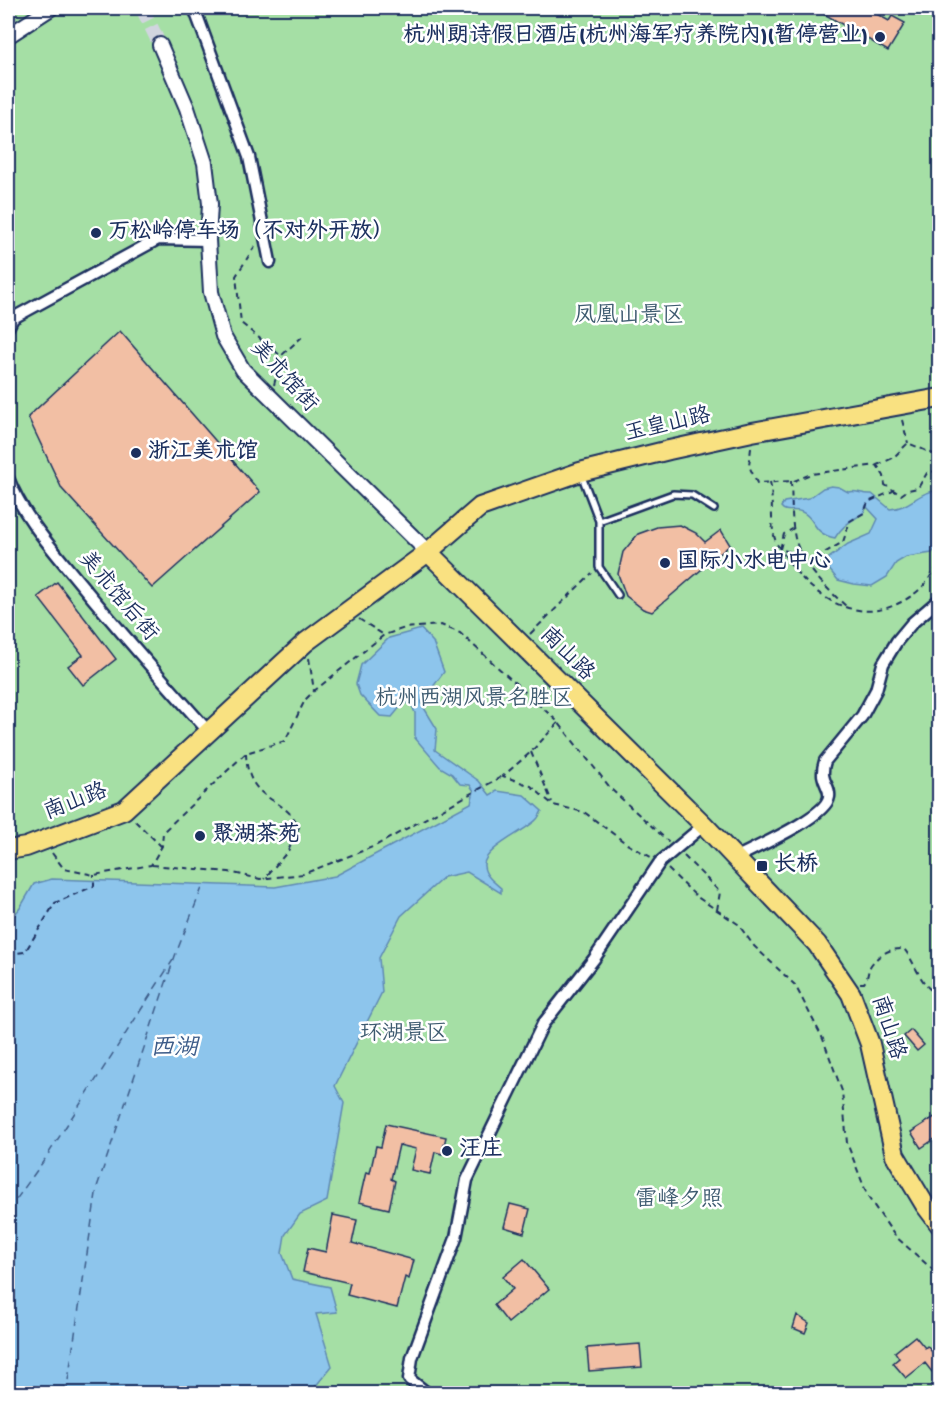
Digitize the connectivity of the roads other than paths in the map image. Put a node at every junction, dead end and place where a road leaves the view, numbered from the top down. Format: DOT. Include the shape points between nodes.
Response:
graph roads {
  1 [pos="51,8"];
  2 [pos="193,8"];
  3 [pos="8,36"];
  4 [pos="160,45"];
  5 [pos="208,240"];
  6 [pos="270,262"];
  7 [pos="8,327"];
  8 [pos="939,398"];
  9 [pos="580,472"];
  10 [pos="8,478"];
  11 [pos="714,509"];
  12 [pos="599,521"];
  13 [pos="428,552"];
  14 [pos="618,595"];
  15 [pos="939,599"];
  16 [pos="208,732"];
  17 [pos="704,825"];
  18 [pos="8,850"];
  19 [pos="735,858"];
  20 [pos="939,1226"];
  21 [pos="428,1394"];
  1 -- 3 [label="street"];
  2 -- 6 [label="street" via="249,157"];
  4 -- 5 [label="street, 美术馆街" via="205,163 210,204"];
  5 -- 7 [label="street" via="158,239 13,318"];
  5 -- 13 [label="street, 美术馆街" via="211,292 223,336 243,370"];
  8 -- 9 [label="main road, 玉皇山路" via="752,432"];
  9 -- 12 [label="lane"];
  9 -- 13 [label="main road, 玉皇山路" via="480,507"];
  10 -- 16 [label="street, 美术馆后街" via="41,534 137,653"];
  11 -- 12 [label="lane" via="692,495 673,494"];
  12 -- 14 [label="lane" via="599,567"];
  13 -- 16 [label="main road, 南山路" via="306,642"];
  13 -- 17 [label="main road, 南山路"];
  15 -- 19 [label="street" via="897,641 862,716 825,761 823,779 830,797 824,807 803,824"];
  16 -- 18 [label="main road, 南山路" via="124,810 26,847"];
  17 -- 19 [label="main road, 南山路"];
  17 -- 21 [label="street" via="660,862 594,959 543,1024 467,1180 456,1238 412,1358 409,1379"];
  19 -- 20 [label="main road, 南山路" via="817,944 851,994 870,1044 895,1155"];
}
